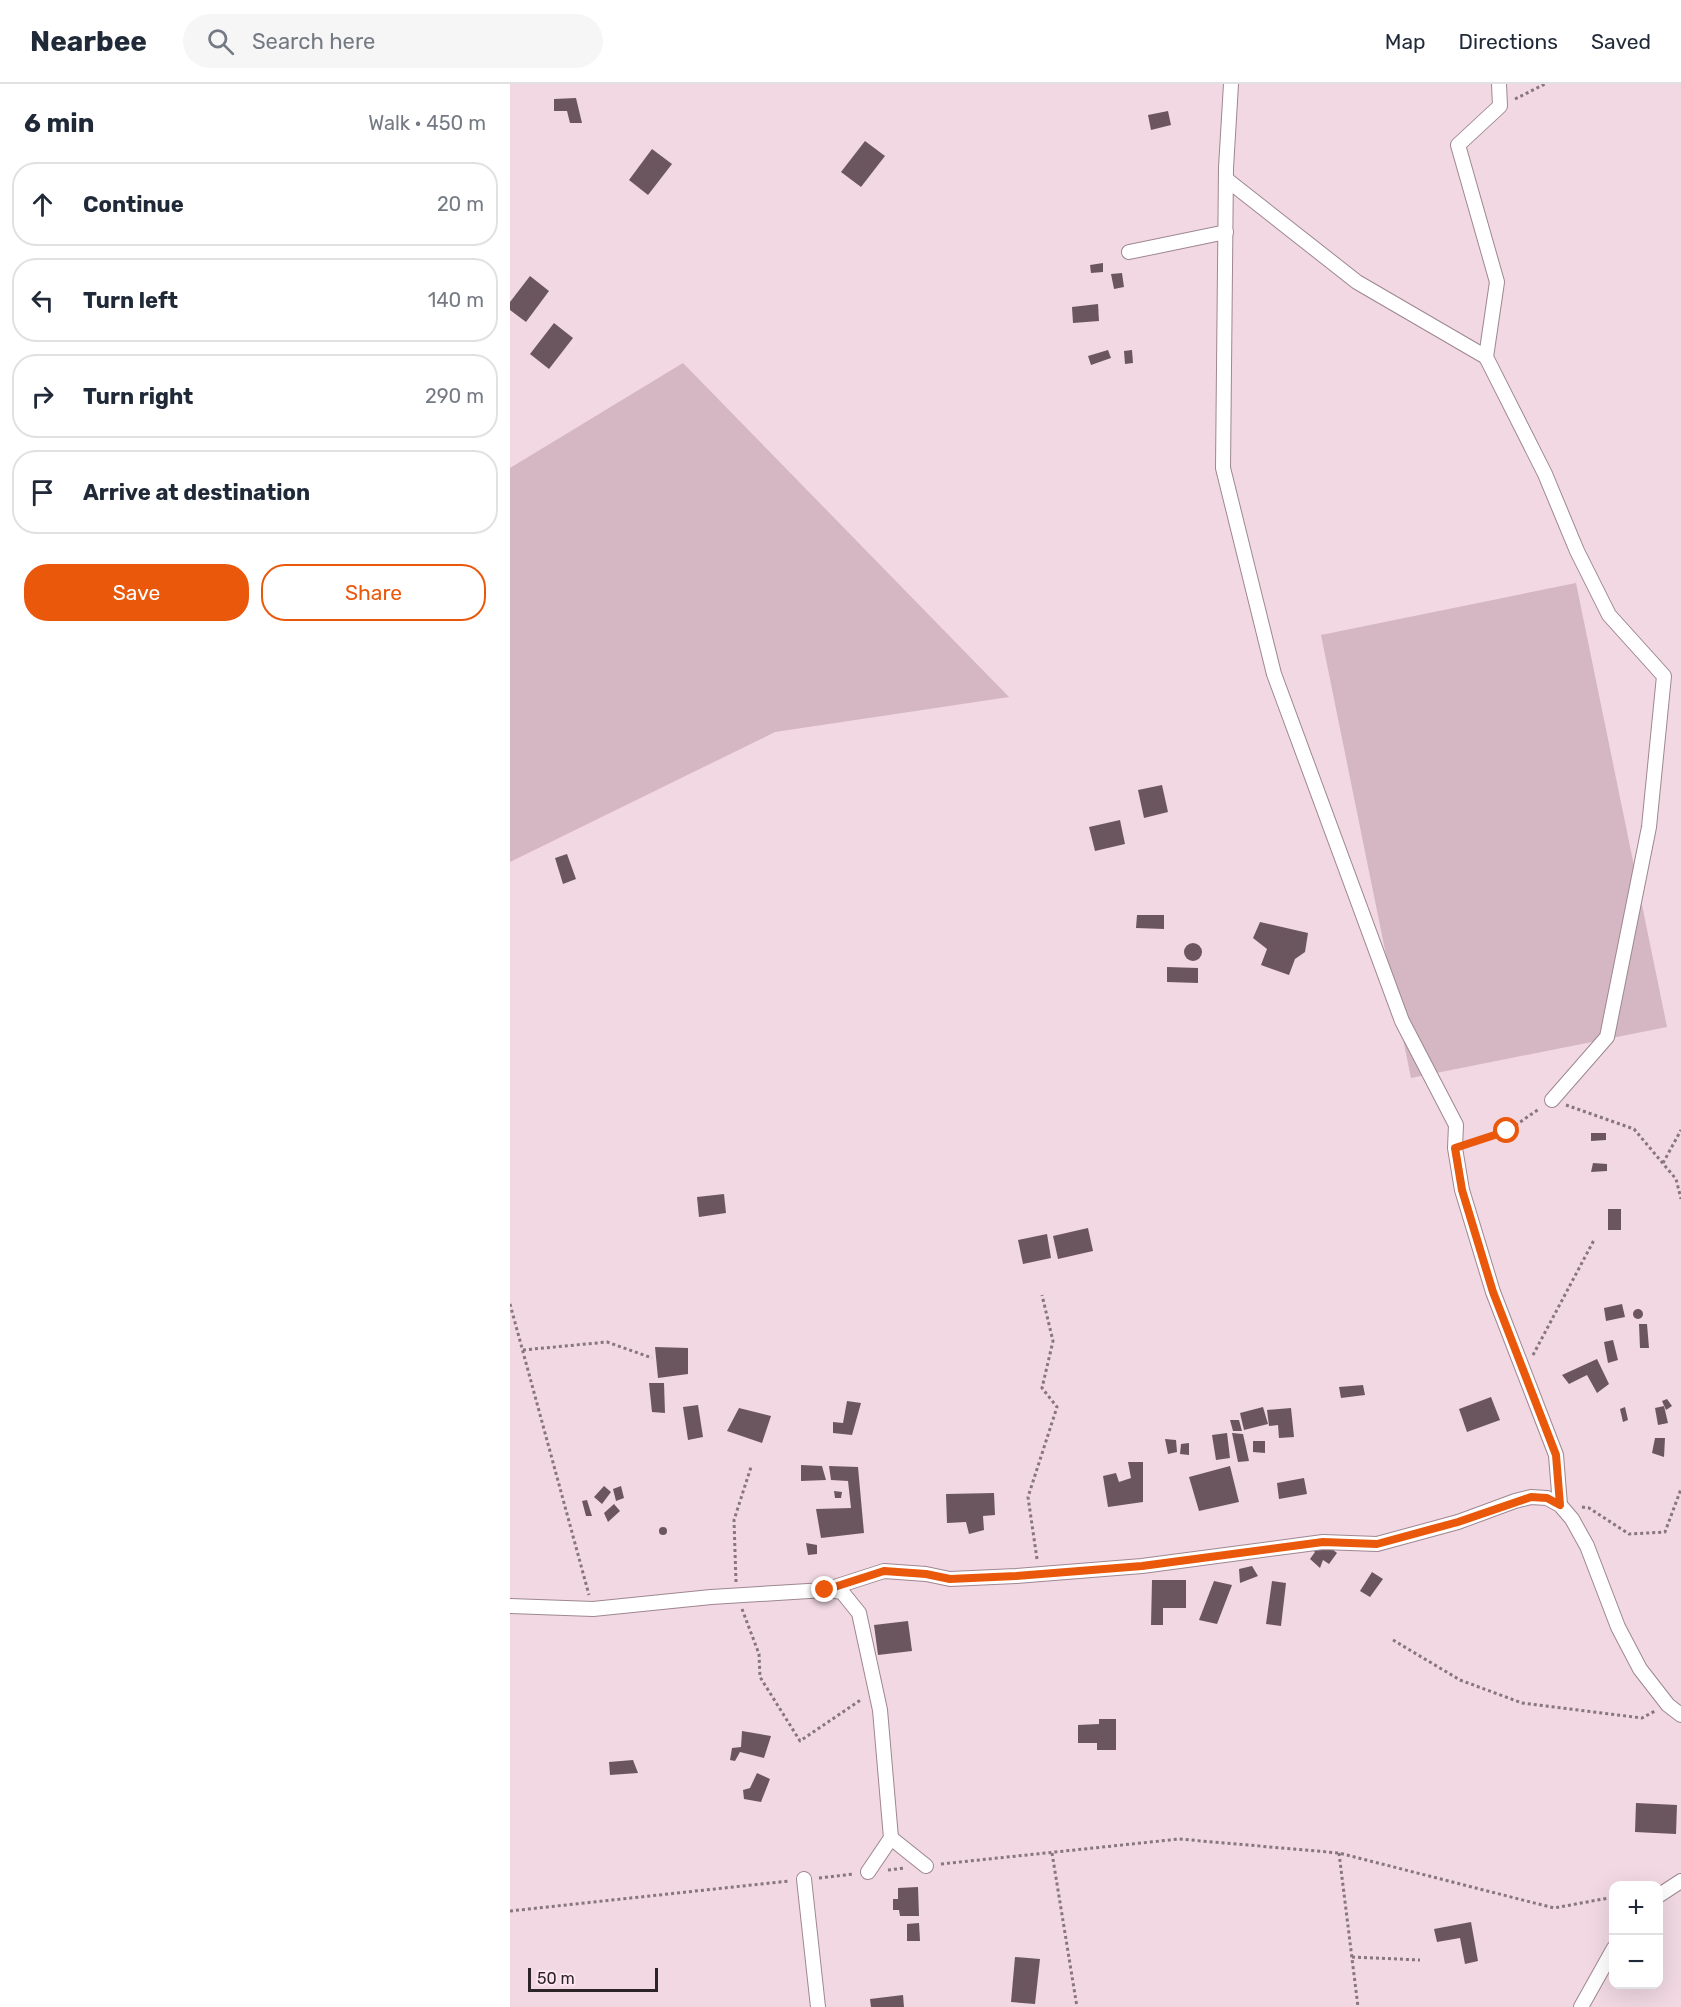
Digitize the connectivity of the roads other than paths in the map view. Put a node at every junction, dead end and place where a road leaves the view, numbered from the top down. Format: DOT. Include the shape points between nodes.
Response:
graph roads {
  1 [pos="1231,84"];
  2 [pos="1499,84"];
  3 [pos="1226,179"];
  4 [pos="1226,232"];
  5 [pos="1129,252"];
  6 [pos="1486,357"];
  7 [pos="1552,1100"];
  8 [pos="1560,1505"];
  9 [pos="825,1590"];
  10 [pos="510,1606"];
  11 [pos="1681,1715"];
  12 [pos="891,1838"];
  13 [pos="926,1866"];
  14 [pos="868,1872"];
  15 [pos="804,1879"];
  16 [pos="1681,1881"];
  17 [pos="1663,1893"];
  18 [pos="1609,1957"];
  19 [pos="818,2007"];
  20 [pos="1581,2007"];
  1 -- 3 [label="street"];
  2 -- 6 [label="street" via="1500,106 1458,145 1497,282"];
  3 -- 4 [label="street"];
  3 -- 6 [label="street" via="1357,282"];
  4 -- 5 [label="street"];
  4 -- 8 [label="street" via="1223,468 1275,674 1402,1022 1456,1125 1455,1148 1462,1190 1493,1292 1556,1455"];
  6 -- 7 [label="street" via="1609,615 1664,676 1649,826 1607,1037"];
  8 -- 9 [label="street" via="1547,1498 1531,1497 1377,1544 1323,1542 1142,1566 950,1579 884,1571"];
  8 -- 11 [label="street" via="1587,1546 1618,1627 1640,1669 1668,1705"];
  9 -- 10 [label="street" via="593,1609"];
  9 -- 12 [label="street" via="842,1592 859,1613 880,1710"];
  12 -- 13 [label="street"];
  12 -- 14 [label="street"];
  15 -- 19 [label="street"];
  16 -- 17 [label="street"];
  18 -- 20 [label="street"];
}
